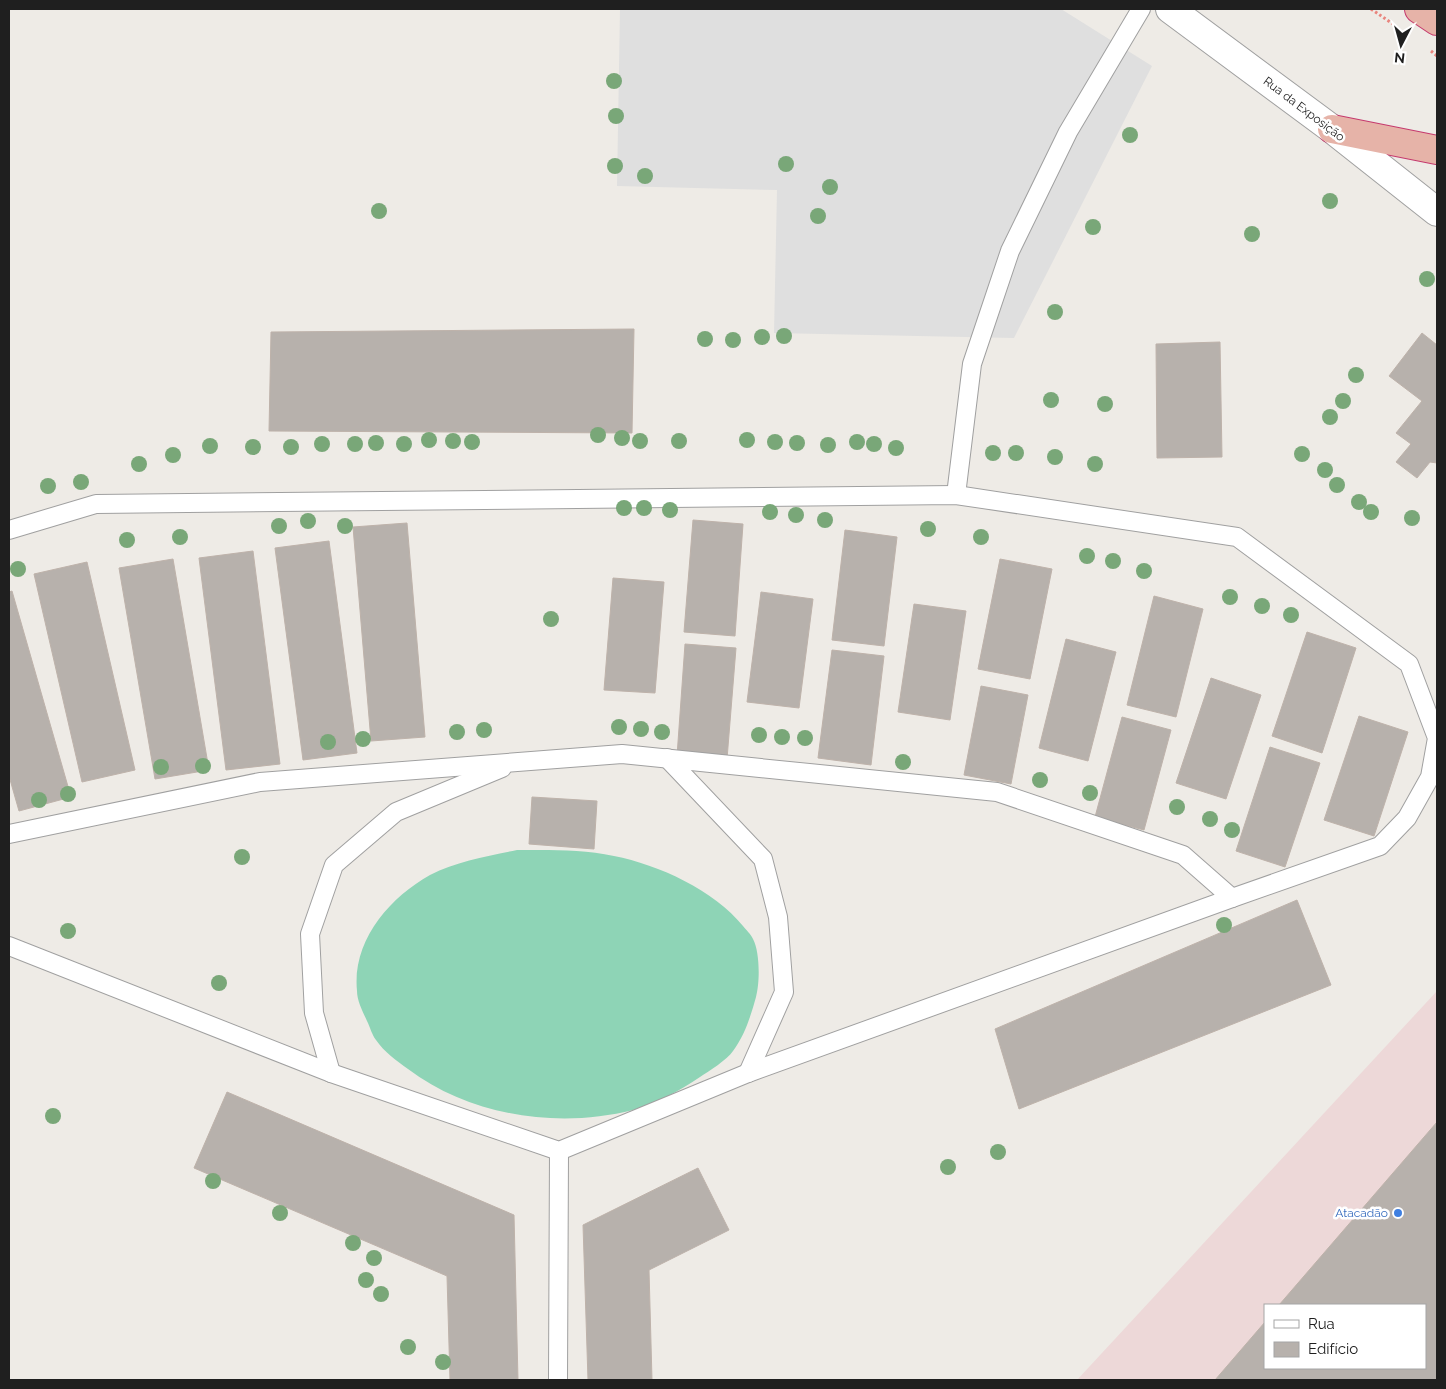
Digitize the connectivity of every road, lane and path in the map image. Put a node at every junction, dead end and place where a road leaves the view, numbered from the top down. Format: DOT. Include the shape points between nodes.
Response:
graph roads {
  1 [pos="1141,9"];
  2 [pos="1170,9"];
  3 [pos="1419,9"];
  4 [pos="1437,21"];
  5 [pos="1332,129"];
  6 [pos="1437,150"];
  7 [pos="1437,212"];
  8 [pos="956,495"];
  9 [pos="9,530"];
  10 [pos="667,758"];
  11 [pos="516,762"];
  12 [pos="9,834"];
  13 [pos="1232,898"];
  14 [pos="9,946"];
  15 [pos="331,1073"];
  16 [pos="748,1074"];
  17 [pos="559,1151"];
  18 [pos="558,1380"];
  1 -- 8 [label="lane" via="1068,132 1010,251 972,364"];
  2 -- 5 [label="street, Rua da Exposição"];
  3 -- 4 [label="highway"];
  5 -- 6 [label="highway"];
  5 -- 7 [label="street, Rua da Exposição"];
  8 -- 9 [label="lane" via="96,504"];
  8 -- 13 [label="lane" via="1237,537 1409,664 1437,738 1430,777 1407,818 1380,846"];
  10 -- 11 [label="lane" via="622,754"];
  10 -- 13 [label="lane" via="997,792 1183,855"];
  10 -- 16 [label="lane" via="763,860 766,869 778,917 784,992"];
  11 -- 12 [label="lane" via="260,782"];
  11 -- 15 [label="lane" via="396,812 334,865 310,934 314,1013"];
  13 -- 16 [label="lane"];
  14 -- 15 [label="lane"];
  15 -- 17 [label="lane"];
  16 -- 17 [label="lane"];
  17 -- 18 [label="lane"];
}
